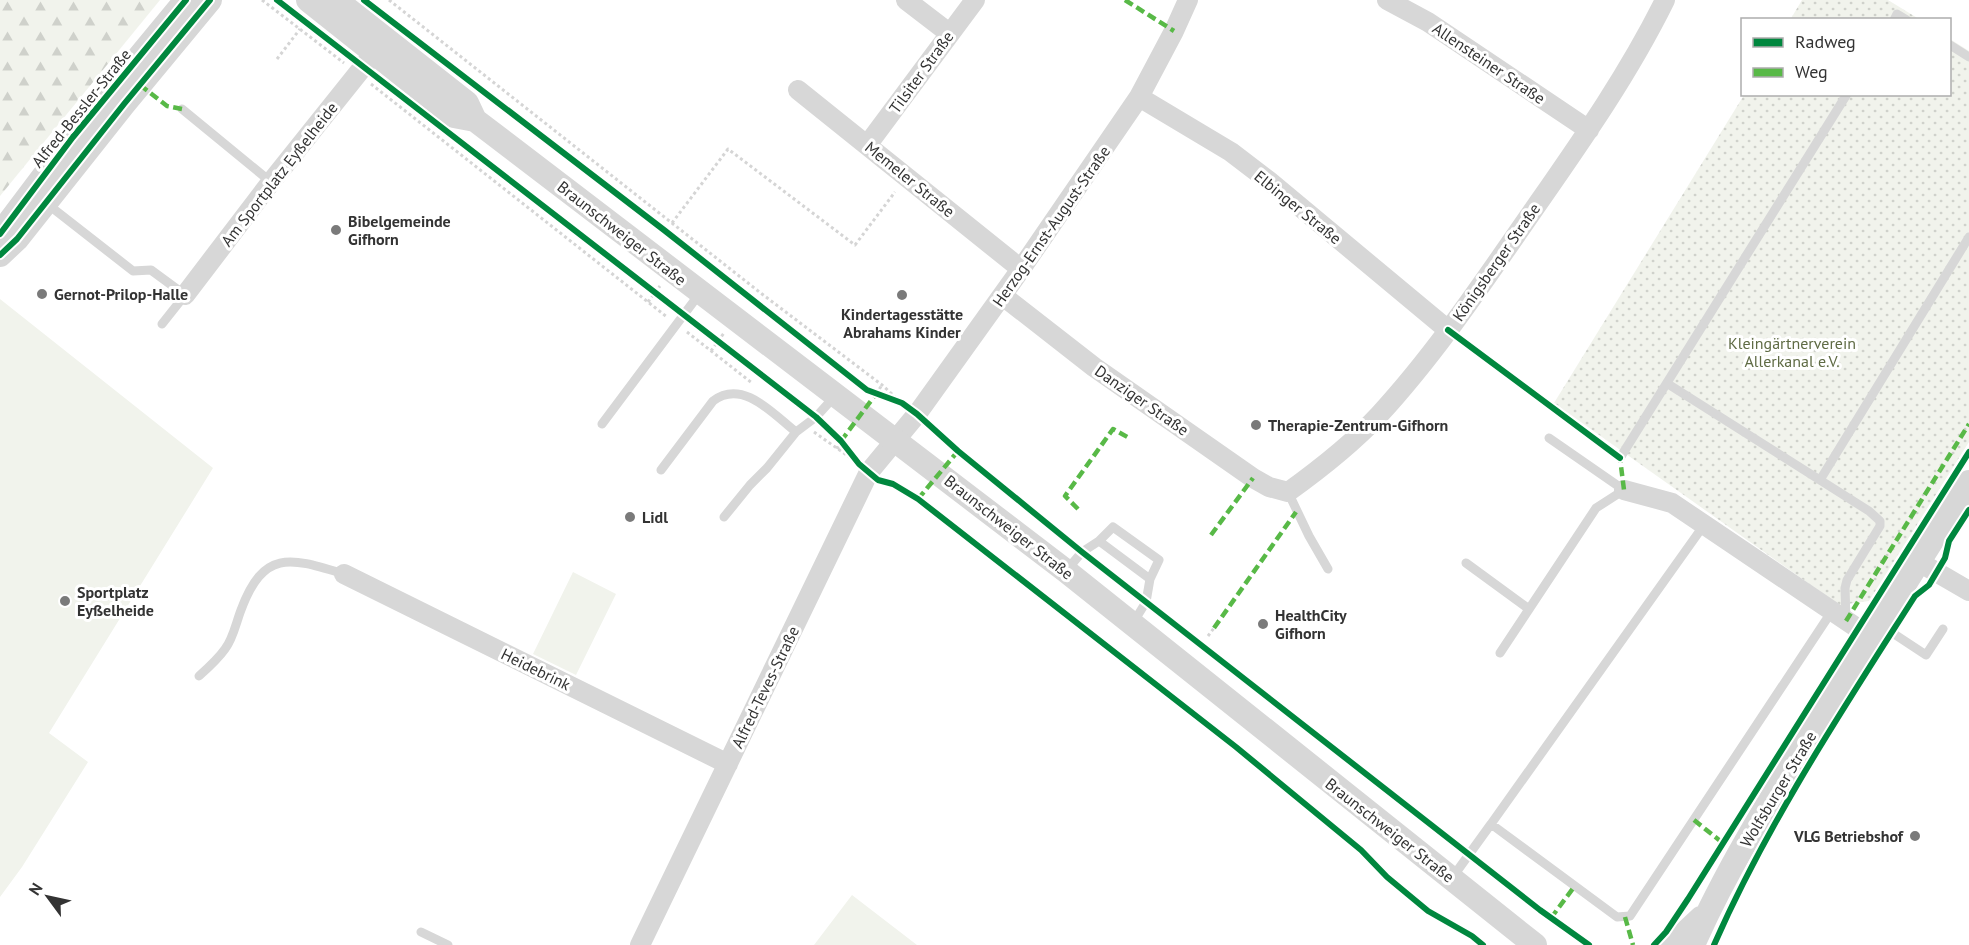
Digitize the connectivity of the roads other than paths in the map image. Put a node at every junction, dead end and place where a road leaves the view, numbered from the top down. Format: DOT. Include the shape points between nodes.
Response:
graph roads {
  1 [pos="186,0"];
  2 [pos="210,0"];
  3 [pos="308,0"];
  4 [pos="336,0"];
  5 [pos="906,0"];
  6 [pos="975,0"];
  7 [pos="1188,0"];
  8 [pos="1387,0"];
  9 [pos="1665,0"];
  10 [pos="949,33"];
  11 [pos="379,46"];
  12 [pos="1951,46"];
  13 [pos="1969,57"];
  14 [pos="798,90"];
  15 [pos="1846,96"];
  16 [pos="1139,98"];
  17 [pos="182,109"];
  18 [pos="1589,130"];
  19 [pos="868,144"];
  20 [pos="271,182"];
  21 [pos="46,202"];
  22 [pos="0,234"];
  23 [pos="1969,237"];
  24 [pos="0,255"];
  25 [pos="1021,269"];
  26 [pos="700,293"];
  27 [pos="185,295"];
  28 [pos="1002,296"];
  29 [pos="162,324"];
  30 [pos="1448,330"];
  31 [pos="1668,384"];
  32 [pos="835,395"];
  33 [pos="602,424"];
  34 [pos="796,432"];
  35 [pos="1549,438"];
  36 [pos="896,441"];
  37 [pos="1620,458"];
  38 [pos="661,470"];
  39 [pos="1820,480"];
  40 [pos="1969,482"];
  41 [pos="1624,490"];
  42 [pos="1288,492"];
  43 [pos="724,516"];
  44 [pos="1704,525"];
  45 [pos="1099,541"];
  46 [pos="1919,562"];
  47 [pos="1466,563"];
  48 [pos="1328,569"];
  49 [pos="1066,571"];
  50 [pos="344,574"];
  51 [pos="1150,579"];
  52 [pos="1966,584"];
  53 [pos="1529,609"];
  54 [pos="1839,616"];
  55 [pos="1133,624"];
  56 [pos="1943,629"];
  57 [pos="1876,631"];
  58 [pos="1500,653"];
  59 [pos="199,676"];
  60 [pos="728,764"];
  61 [pos="1491,824"];
  62 [pos="1452,878"];
  63 [pos="1708,912"];
  64 [pos="421,932"];
  65 [pos="643,943"];
  66 [pos="448,945"];
  67 [pos="1535,945"];
  68 [pos="1672,945"];
  69 [pos="1693,945"];
  1 -- 22 [label="street, Alfred-Bessler-Straße" via="73,137"];
  2 -- 21 [label="street, Alfred-Bessler-Straße"];
  3 -- 11 [label="street, Braunschweiger Straße"];
  4 -- 11 [label="street, Braunschweiger Straße"];
  5 -- 10 [label="street"];
  6 -- 10 [label="street, Tilsiter Straße"];
  7 -- 16 [label="street, Herzog-Ernst-August-Straße"];
  8 -- 18 [label="street, Allensteiner Straße" via="1428,21"];
  9 -- 18 [label="street, Königsberger Straße" via="1644,43"];
  10 -- 19 [label="street, Tilsiter Straße"];
  11 -- 20 [label="street, Am Sportplatz Eyßelheide"];
  11 -- 26 [label="street, Braunschweiger Straße" via="454,117 475,120"];
  12 -- 13 [label="lane"];
  14 -- 19 [label="street, Memeler Straße"];
  15 -- 31 [label="lane"];
  16 -- 25 [label="street, Herzog-Ernst-August-Straße"];
  16 -- 30 [label="street, Elbinger Straße" via="1231,152"];
  17 -- 20 [label="lane"];
  18 -- 30 [label="street, Königsberger Straße"];
  19 -- 25 [label="street, Memeler Straße"];
  20 -- 27 [label="street, Am Sportplatz Eyßelheide"];
  21 -- 24 [label="street, Alfred-Bessler-Straße"];
  21 -- 27 [label="lane" via="133,271 151,270"];
  23 -- 39 [label="lane"];
  25 -- 28 [label="street, Herzog-Ernst-August-Straße"];
  26 -- 32 [label="street, Braunschweiger Straße"];
  26 -- 33 [label="lane"];
  27 -- 29 [label="lane"];
  28 -- 36 [label="street, Herzog-Ernst-August-Straße"];
  28 -- 42 [label="street, Danziger Straße" via="1094,367 1253,478"];
  30 -- 42 [label="street, Königsberger Straße" via="1378,416"];
  31 -- 37 [label="lane"];
  31 -- 39 [label="lane"];
  32 -- 34 [label="lane"];
  32 -- 36 [label="street, Braunschweiger Straße"];
  34 -- 38 [label="lane" via="750,396 720,396"];
  34 -- 43 [label="lane"];
  35 -- 41 [label="lane"];
  36 -- 49 [label="street, Braunschweiger Straße"];
  36 -- 60 [label="street, Alfred-Teves-Straße" via="869,472"];
  39 -- 54 [label="lane" via="1880,520 1847,580"];
  40 -- 46 [label="street, Wolfsburger Straße"];
  41 -- 44 [label="street" via="1672,503"];
  41 -- 53 [label="lane" via="1596,508"];
  42 -- 48 [label="lane"];
  44 -- 54 [label="street"];
  44 -- 61 [label="lane"];
  45 -- 49 [label="lane" via="1082,552"];
  45 -- 51 [label="lane"];
  45 -- 51 [label="lane" via="1113,526 1159,560"];
  46 -- 52 [label="street"];
  46 -- 57 [label="street, Wolfsburger Straße"];
  47 -- 53 [label="lane"];
  49 -- 55 [label="street, Braunschweiger Straße"];
  50 -- 59 [label="lane" via="301,561 280,562 262,573 250,589 226,648"];
  50 -- 60 [label="street, Heidebrink"];
  51 -- 55 [label="lane" via="1146,602"];
  53 -- 58 [label="lane"];
  54 -- 57 [label="street"];
  54 -- 61 [label="lane" via="1630,916 1617,918"];
  55 -- 62 [label="street, Braunschweiger Straße"];
  56 -- 57 [label="lane" via="1926,656"];
  57 -- 63 [label="street, Wolfsburger Straße" via="1740,852"];
  60 -- 65 [label="street, Alfred-Teves-Straße"];
  61 -- 62 [label="lane"];
  62 -- 67 [label="street, Braunschweiger Straße"];
  63 -- 68 [label="street"];
  63 -- 69 [label="street, Wolfsburger Straße"];
  64 -- 66 [label="lane"];
}
